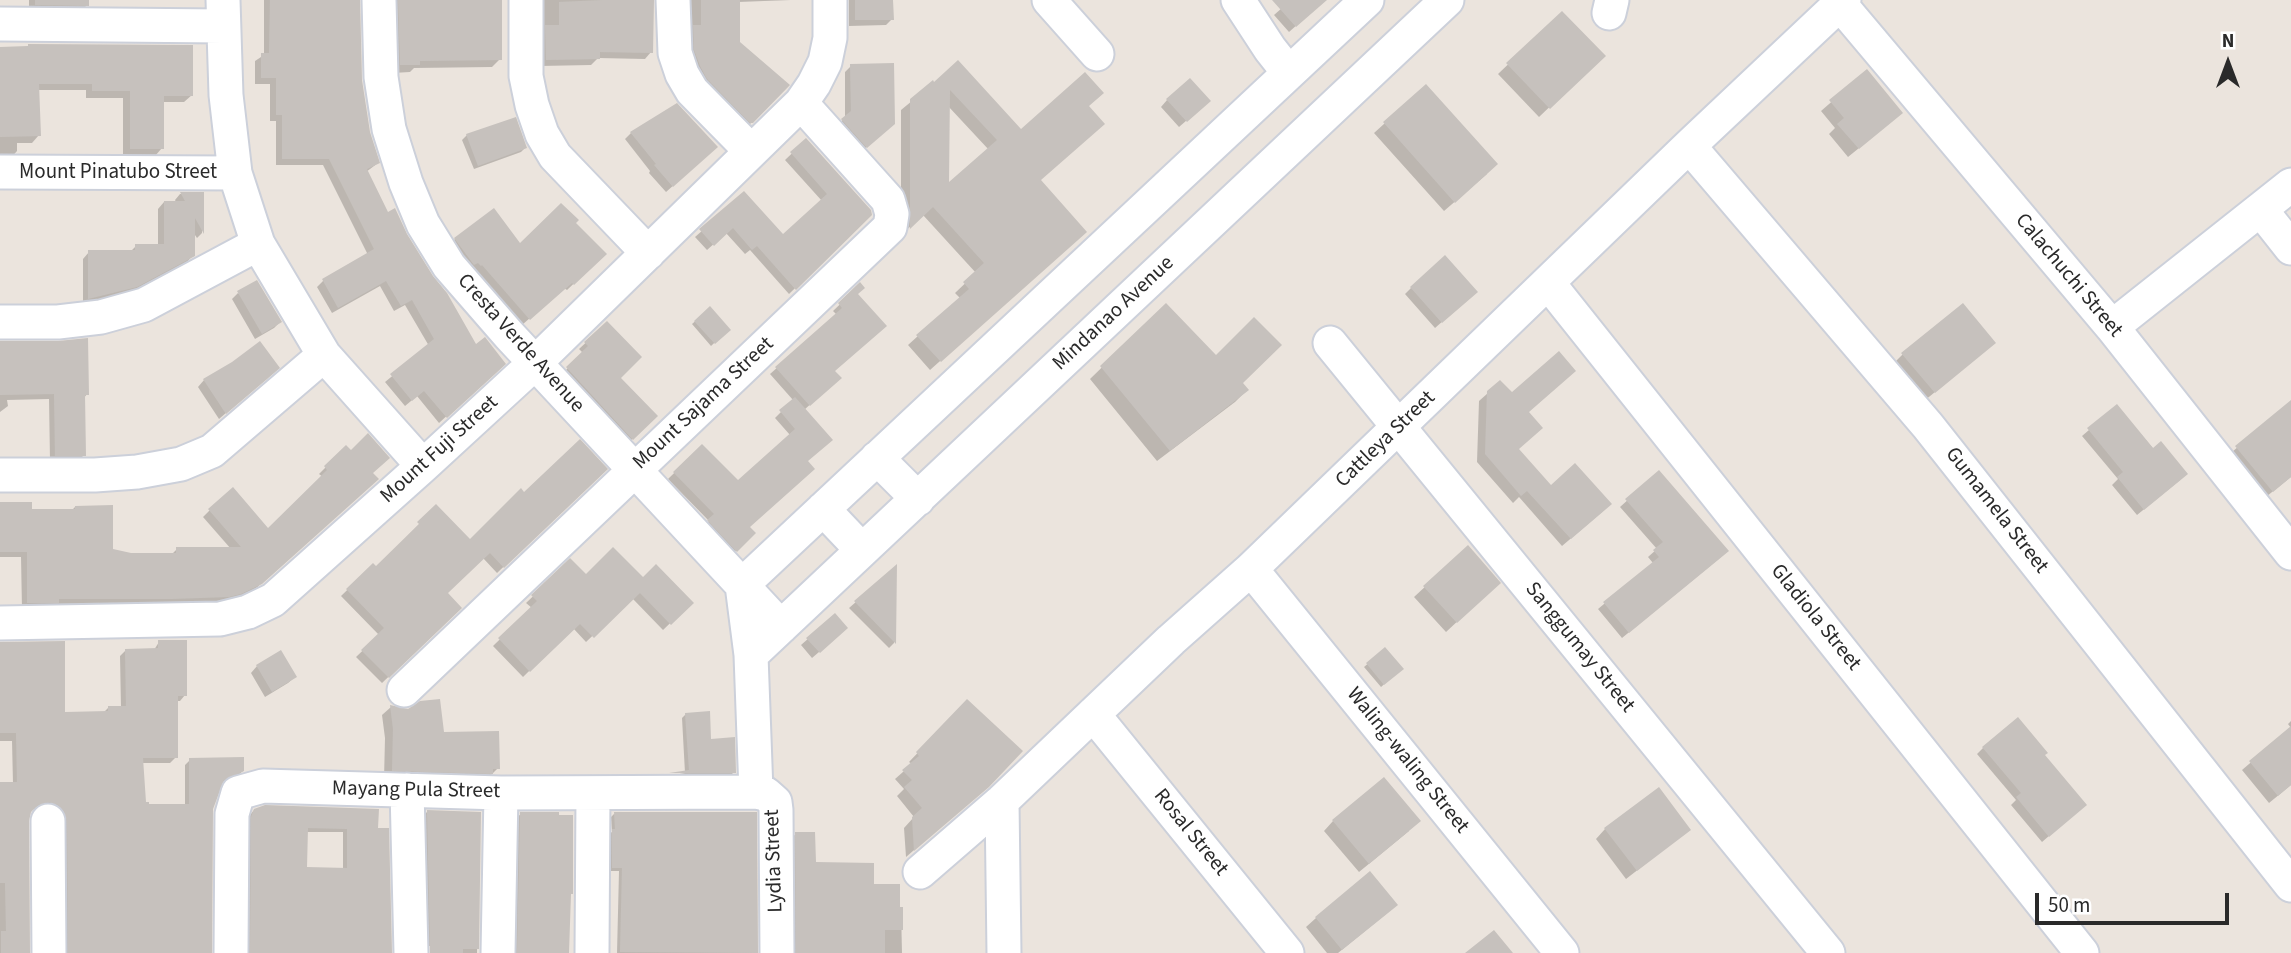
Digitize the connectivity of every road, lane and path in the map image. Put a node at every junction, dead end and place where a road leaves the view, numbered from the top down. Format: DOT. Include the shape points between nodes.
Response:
graph roads {
  1 [pos="379,0"];
  2 [pos="526,0"];
  3 [pos="673,0"];
  4 [pos="830,0"];
  5 [pos="1049,0"];
  6 [pos="1238,0"];
  7 [pos="1367,0"];
  8 [pos="1447,0"];
  9 [pos="1842,2"];
  10 [pos="223,13"];
  11 [pos="0,24"];
  12 [pos="1097,54"];
  13 [pos="1289,73"];
  14 [pos="801,103"];
  15 [pos="1689,146"];
  16 [pos="751,151"];
  17 [pos="0,172"];
  18 [pos="235,173"];
  19 [pos="2291,185"];
  20 [pos="2261,210"];
  21 [pos="258,244"];
  22 [pos="2291,248"];
  23 [pos="648,253"];
  24 [pos="1549,284"];
  25 [pos="0,322"];
  26 [pos="2112,327"];
  27 [pos="1330,342"];
  28 [pos="324,355"];
  29 [pos="535,363"];
  30 [pos="1400,427"];
  31 [pos="877,458"];
  32 [pos="423,466"];
  33 [pos="635,469"];
  34 [pos="0,475"];
  35 [pos="918,499"];
  36 [pos="822,509"];
  37 [pos="862,550"];
  38 [pos="2291,553"];
  39 [pos="1251,569"];
  40 [pos="742,585"];
  41 [pos="0,622"];
  42 [pos="782,627"];
  43 [pos="751,655"];
  44 [pos="404,690"];
  45 [pos="1093,714"];
  46 [pos="407,790"];
  47 [pos="755,792"];
  48 [pos="502,793"];
  49 [pos="593,794"];
  50 [pos="1002,801"];
  51 [pos="48,821"];
  52 [pos="920,872"];
  53 [pos="2291,885"];
  54 [pos="48,953"];
  55 [pos="231,953"];
  56 [pos="411,953"];
  57 [pos="498,953"];
  58 [pos="592,953"];
  59 [pos="777,953"];
  60 [pos="1004,953"];
  61 [pos="1287,953"];
  62 [pos="1562,953"];
  63 [pos="1828,953"];
  64 [pos="2082,953"];
  1 -- 29 [label="street, Cresta Verde Avenue" via="380,77 389,129 423,224 449,266"];
  2 -- 23 [label="street" via="526,76 542,134 555,156"];
  3 -- 16 [label="street" via="675,53 682,74 691,90"];
  4 -- 14 [label="street, Mount Fuji Street" via="825,62"];
  5 -- 12 [label="street"];
  6 -- 13 [label="street"];
  7 -- 13 [label="street"];
  8 -- 35 [label="street, Mindanao Avenue"];
  9 -- 15 [label="street, Cattleya Street"];
  9 -- 26 [label="street, Calachuchi Street"];
  10 -- 11 [label="street"];
  10 -- 18 [label="street"];
  13 -- 31 [label="street"];
  14 -- 16 [label="street, Mount Fuji Street"];
  14 -- 33 [label="street, Mount Sajama Street" via="888,200 890,227"];
  15 -- 24 [label="street, Cattleya Street"];
  15 -- 53 [label="street, Gumamela Street" via="1928,426"];
  16 -- 23 [label="street, Mount Fuji Street"];
  17 -- 18 [label="street, Mount Pinatubo Street"];
  18 -- 21 [label="street"];
  19 -- 20 [label="street"];
  20 -- 22 [label="street"];
  20 -- 26 [label="street"];
  21 -- 25 [label="street" via="144,305 101,317"];
  21 -- 28 [label="street"];
  23 -- 29 [label="street, Mount Fuji Street"];
  24 -- 30 [label="street, Cattleya Street"];
  24 -- 64 [label="street, Gladiola Street"];
  26 -- 38 [label="street, Calachuchi Street"];
  27 -- 30 [label="street, Sanggumay Street"];
  28 -- 32 [label="street"];
  28 -- 34 [label="street" via="212,451 181,464 95,475"];
  29 -- 32 [label="street, Mount Fuji Street"];
  29 -- 33 [label="street, Cresta Verde Avenue"];
  30 -- 39 [label="street, Cattleya Street"];
  30 -- 63 [label="street, Sanggumay Street"];
  31 -- 35 [label="street"];
  31 -- 36 [label="street"];
  32 -- 41 [label="street, Mount Fuji Street" via="272,600 248,612 220,619"];
  33 -- 40 [label="street, Cresta Verde Avenue"];
  33 -- 44 [label="street, Mount Sajama Street"];
  35 -- 37 [label="street, Mindanao Avenue"];
  36 -- 37 [label="street"];
  36 -- 40 [label="street"];
  37 -- 42 [label="street, Mindanao Avenue"];
  39 -- 45 [label="street, Cattleya Street"];
  39 -- 62 [label="street, Waling-waling Street"];
  40 -- 42 [label="street, Cresta Verde Avenue"];
  40 -- 43 [label="street, Lydia Street"];
  42 -- 43 [label="street"];
  43 -- 47 [label="street, Lydia Street"];
  45 -- 50 [label="street, Cattleya Street"];
  45 -- 61 [label="street, Rosal Street"];
  46 -- 48 [label="street, Mayang Pula Street"];
  46 -- 55 [label="street, Mayang Pula Street" via="263,786 238,793 232,814"];
  46 -- 56 [label="street"];
  47 -- 49 [label="street, Mayang Pula Street"];
  47 -- 59 [label="street, Lydia Street" via="775,802"];
  48 -- 49 [label="street, Mayang Pula Street"];
  48 -- 57 [label="street"];
  49 -- 58 [label="street"];
  50 -- 52 [label="street, Cattleya Street"];
  50 -- 60 [label="street"];
  51 -- 54 [label="street"];
}
